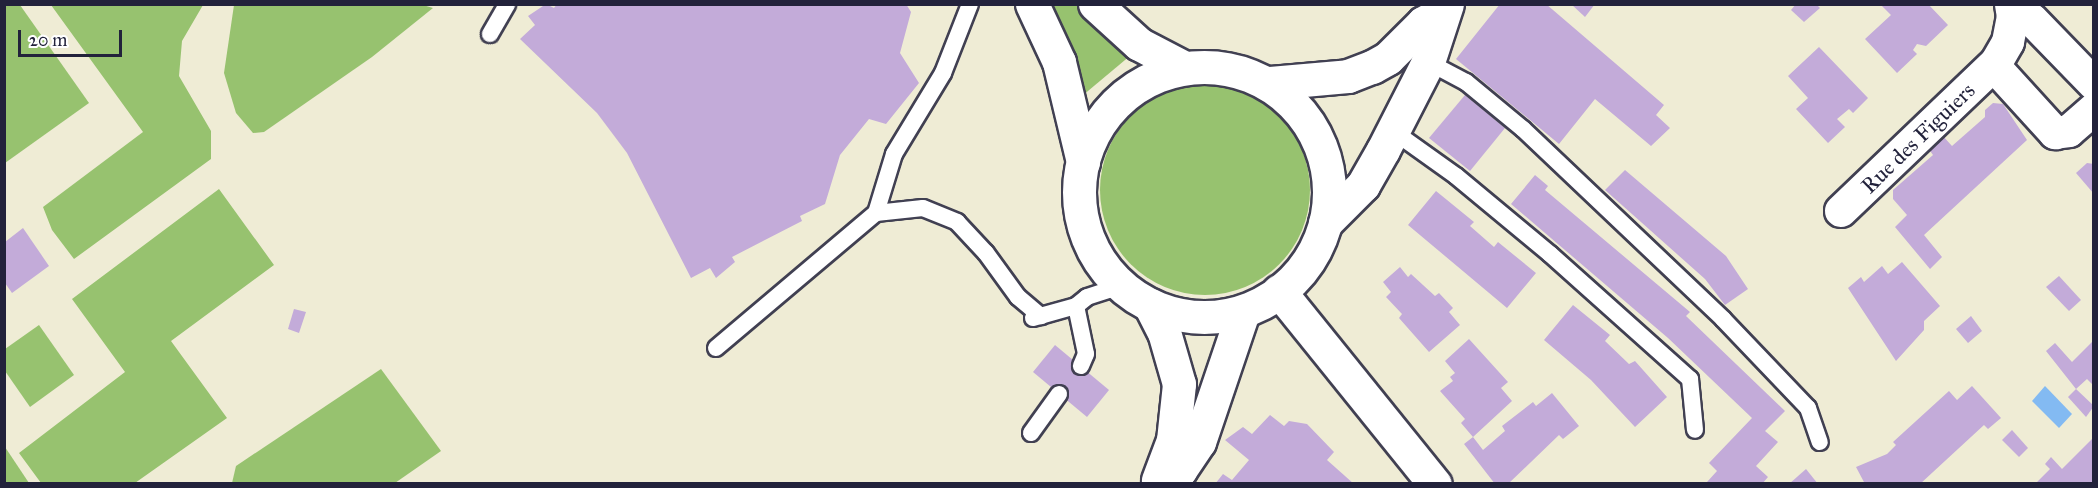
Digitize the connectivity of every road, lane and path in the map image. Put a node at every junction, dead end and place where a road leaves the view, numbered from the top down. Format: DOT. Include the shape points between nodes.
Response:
graph roads {
  1 [pos="507,4"];
  2 [pos="970,4"];
  3 [pos="1032,4"];
  4 [pos="1095,4"];
  5 [pos="1445,8"];
  6 [pos="2012,11"];
  7 [pos="490,34"];
  8 [pos="1428,62"];
  9 [pos="1994,66"];
  10 [pos="1185,68"];
  11 [pos="1270,82"];
  12 [pos="2094,84"];
  13 [pos="2094,110"];
  14 [pos="1393,131"];
  15 [pos="1083,162"];
  16 [pos="1841,211"];
  17 [pos="876,213"];
  18 [pos="1325,223"];
  19 [pos="1121,286"];
  20 [pos="1280,291"];
  21 [pos="1150,305"];
  22 [pos="1076,306"];
  23 [pos="1243,312"];
  24 [pos="716,348"];
  25 [pos="1081,366"];
  26 [pos="1059,394"];
  27 [pos="1695,430"];
  28 [pos="1031,433"];
  29 [pos="1820,442"];
  30 [pos="1157,483"];
  31 [pos="1163,483"];
  32 [pos="1435,483"];
  1 -- 7 [label="lane"];
  2 -- 17 [label="lane" via="943,73 894,154"];
  3 -- 15 [label="main road" via="1059,62"];
  4 -- 10 [label="main road" via="1138,44"];
  5 -- 8 [label="main road"];
  5 -- 11 [label="main road" via="1423,23 1388,58 1372,67 1348,76"];
  6 -- 9 [label="street, Rue des Figuiers" via="2008,42"];
  6 -- 12 [label="street, Rue des Figuiers" via="2032,20"];
  8 -- 14 [label="main road"];
  8 -- 29 [label="lane" via="1466,82 1523,129 1731,327 1808,408"];
  9 -- 13 [label="street, Rue des Figuiers" via="2055,133 2069,131"];
  9 -- 16 [label="street, Rue des Figuiers"];
  10 -- 11 [label="main road" via="1216,67"];
  10 -- 15 [label="main road" via="1154,76 1126,93 1104,116"];
  11 -- 18 [label="main road" via="1297,109 1314,134 1325,162 1329,193"];
  14 -- 18 [label="main road" via="1363,185"];
  14 -- 27 [label="lane" via="1550,254 1690,379"];
  15 -- 19 [label="main road" via="1081,214 1094,250"];
  17 -- 22 [label="lane" via="923,208 957,222 1035,318"];
  17 -- 24 [label="lane"];
  18 -- 20 [label="main road" via="1315,249"];
  19 -- 21 [label="main road"];
  19 -- 22 [label="lane" via="1087,297"];
  20 -- 23 [label="main road"];
  20 -- 32 [label="main road"];
  21 -- 23 [label="main road" via="1182,315"];
  21 -- 30 [label="main road" via="1164,332 1179,384 1173,440"];
  22 -- 25 [label="lane" via="1086,354"];
  23 -- 31 [label="main road" via="1199,442 1180,470"];
  26 -- 28 [label="lane"];
}
